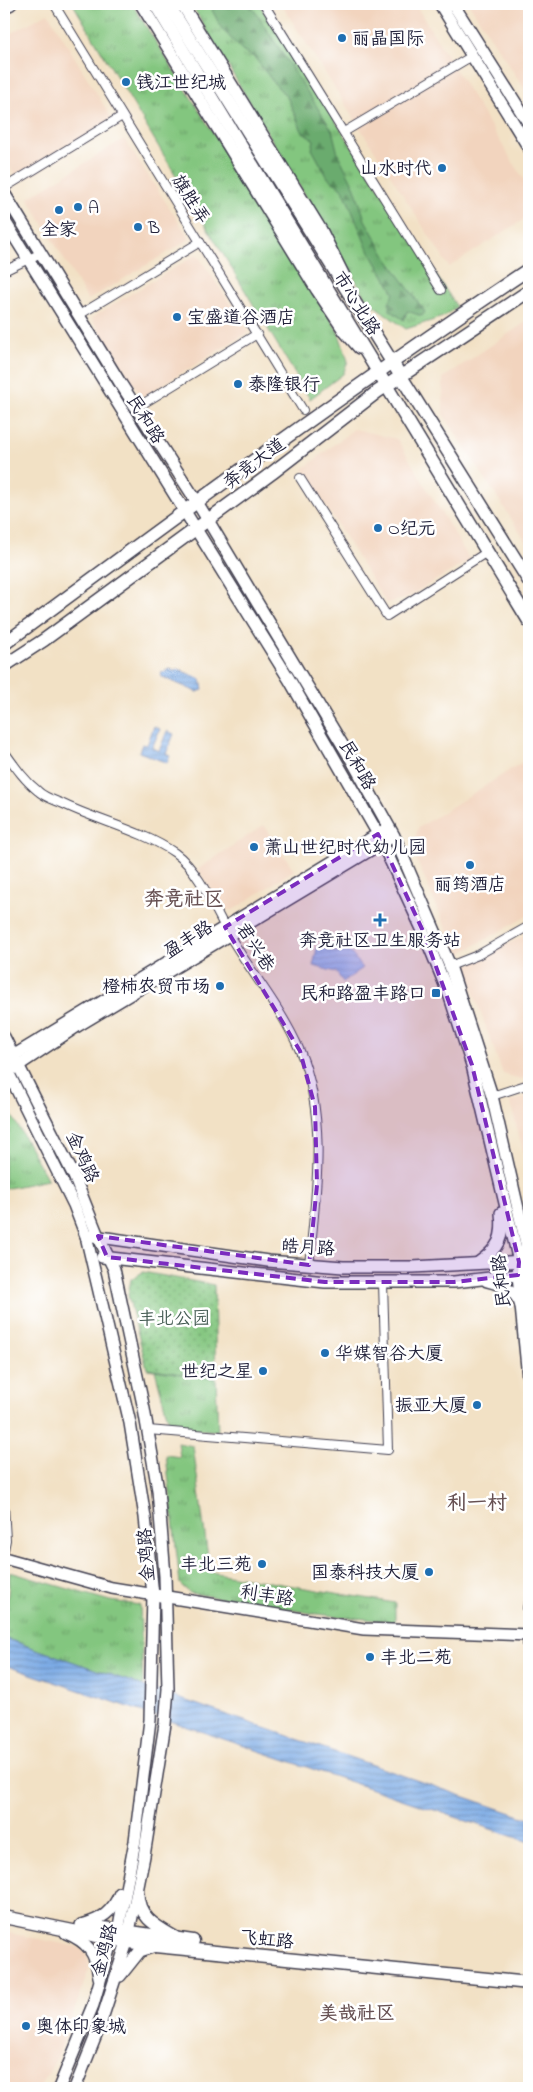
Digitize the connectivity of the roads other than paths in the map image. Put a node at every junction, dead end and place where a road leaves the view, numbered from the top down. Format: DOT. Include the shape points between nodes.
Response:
graph roads {
  1 [pos="12,4"];
  2 [pos="54,4"];
  3 [pos="141,4"];
  4 [pos="156,4"];
  5 [pos="168,4"];
  6 [pos="182,4"];
  7 [pos="264,4"];
  8 [pos="440,4"];
  9 [pos="453,4"];
  10 [pos="4,8"];
  11 [pos="472,56"];
  12 [pos="122,116"];
  13 [pos="529,124"];
  14 [pos="344,132"];
  15 [pos="529,148"];
  16 [pos="4,188"];
  17 [pos="4,193"];
  18 [pos="4,220"];
  19 [pos="200,242"];
  20 [pos="41,253"];
  21 [pos="27,259"];
  22 [pos="529,270"];
  23 [pos="4,271"];
  24 [pos="441,290"];
  25 [pos="529,291"];
  26 [pos="358,307"];
  27 [pos="79,315"];
  28 [pos="257,334"];
  29 [pos="393,362"];
  30 [pos="379,370"];
  31 [pos="402,375"];
  32 [pos="387,385"];
  33 [pos="136,408"];
  34 [pos="303,410"];
  35 [pos="300,478"];
  36 [pos="197,502"];
  37 [pos="183,511"];
  38 [pos="207,519"];
  39 [pos="194,529"];
  40 [pos="487,552"];
  41 [pos="529,581"];
  42 [pos="529,621"];
  43 [pos="4,644"];
  44 [pos="4,666"];
  45 [pos="4,751"];
  46 [pos="392,832"];
  47 [pos="380,839"];
  48 [pos="529,926"];
  49 [pos="227,931"];
  50 [pos="450,966"];
  51 [pos="4,1037"];
  52 [pos="16,1059"];
  53 [pos="5,1069"];
  54 [pos="529,1084"];
  55 [pos="492,1096"];
  56 [pos="492,1150"];
  57 [pos="507,1166"];
  58 [pos="529,1233"];
  59 [pos="92,1236"];
  60 [pos="90,1256"];
  61 [pos="107,1257"];
  62 [pos="525,1260"];
  63 [pos="478,1263"];
  64 [pos="310,1265"];
  65 [pos="526,1276"];
  66 [pos="480,1280"];
  67 [pos="384,1283"];
  68 [pos="522,1312"];
  69 [pos="529,1388"];
  70 [pos="148,1430"];
  71 [pos="4,1506"];
  72 [pos="4,1550"];
  73 [pos="4,1558"];
  74 [pos="153,1594"];
  75 [pos="166,1597"];
  76 [pos="529,1607"];
  77 [pos="529,1635"];
  78 [pos="529,1648"];
  79 [pos="129,1873"];
  80 [pos="137,1884"];
  81 [pos="4,1909"];
  82 [pos="4,1917"];
  83 [pos="81,1925"];
  84 [pos="53,1927"];
  85 [pos="121,1936"];
  86 [pos="181,1940"];
  87 [pos="155,1946"];
  88 [pos="529,1975"];
  89 [pos="100,1982"];
  90 [pos="529,1983"];
  91 [pos="111,1990"];
  92 [pos="60,2088"];
  93 [pos="74,2088"];
  1 -- 10 [label="main road"];
  2 -- 12 [label="street, 旗胜弄"];
  3 -- 30 [label="main road" via="317,290 345,332"];
  4 -- 30 [label="main road, 市心北路"];
  5 -- 26 [label="main road, 市心北路"];
  6 -- 26 [label="main road" via="321,230"];
  7 -- 14 [label="street"];
  8 -- 11 [label="main road"];
  9 -- 13 [label="main road"];
  11 -- 14 [label="street"];
  11 -- 15 [label="main road"];
  12 -- 16 [label="street"];
  12 -- 19 [label="street, 旗胜弄"];
  14 -- 24 [label="street"];
  17 -- 20 [label="main road, 民和路"];
  18 -- 21 [label="main road, 民和路"];
  19 -- 27 [label="street"];
  19 -- 28 [label="street, 旗胜弄"];
  20 -- 21 [label="street"];
  20 -- 27 [label="main road, 民和路"];
  21 -- 23 [label="street"];
  21 -- 37 [label="main road, 民和路"];
  22 -- 29 [label="main road, 奔竞大道"];
  25 -- 31 [label="main road, 奔竞大道"];
  26 -- 29 [label="main road, 市心北路"];
  27 -- 33 [label="main road, 民和路"];
  28 -- 33 [label="street"];
  28 -- 34 [label="street, 旗胜弄"];
  29 -- 30 [label="main road, 奔竞大道"];
  29 -- 31 [label="main road, 市心北路"];
  30 -- 32 [label="main road, 市心北路"];
  30 -- 36 [label="main road, 奔竞大道"];
  31 -- 32 [label="main road, 奔竞大道"];
  31 -- 41 [label="main road, 市心北路"];
  32 -- 38 [label="main road, 奔竞大道"];
  32 -- 40 [label="main road, 市心北路"];
  33 -- 36 [label="main road, 民和路"];
  35 -- 40 [label="street" via="387,616"];
  36 -- 37 [label="main road, 奔竞大道"];
  36 -- 38 [label="main road, 民和路"];
  37 -- 39 [label="main road, 民和路"];
  37 -- 43 [label="main road, 奔竞大道"];
  38 -- 39 [label="main road, 奔竞大道"];
  38 -- 46 [label="main road, 民和路"];
  39 -- 44 [label="main road, 奔竞大道"];
  39 -- 47 [label="main road, 民和路" via="289,679"];
  40 -- 42 [label="main road, 市心北路"];
  45 -- 49 [label="street, 君兴巷" via="39,792 74,810 140,834 176,854 192,870"];
  46 -- 47 [label="main road, 盈丰路"];
  46 -- 50 [label="main road, 民和路"];
  47 -- 49 [label="main road, 盈丰路"];
  47 -- 56 [label="main road, 民和路" via="450,997 472,1065"];
  48 -- 50 [label="street" via="478,955"];
  49 -- 52 [label="main road, 盈丰路"];
  49 -- 64 [label="street, 君兴巷" via="264,987 300,1052 315,1107 317,1185"];
  50 -- 55 [label="main road, 民和路"];
  51 -- 52 [label="main road, 金鸡路"];
  52 -- 53 [label="main road, 盈丰路"];
  52 -- 59 [label="main road, 金鸡路" via="74,1176"];
  53 -- 59 [label="main road, 金鸡路"];
  54 -- 55 [label="street"];
  55 -- 57 [label="main road, 民和路"];
  56 -- 62 [label="main road, 民和路"];
  56 -- 63 [label="main road" via="491,1164 504,1232 490,1254"];
  57 -- 58 [label="main road" via="514,1175"];
  57 -- 62 [label="main road, 民和路" via="526,1243"];
  59 -- 60 [label="main road, 金鸡路"];
  59 -- 61 [label="main road, 金鸡路"];
  59 -- 64 [label="main road, 皓月路"];
  60 -- 61 [label="main road, 皓月路"];
  60 -- 74 [label="main road, 金鸡路" via="130,1424"];
  61 -- 67 [label="main road, 皓月路" via="325,1282"];
  61 -- 70 [label="main road, 金鸡路" via="114,1269"];
  62 -- 63 [label="main road, 皓月路"];
  62 -- 65 [label="main road, 民和路"];
  63 -- 64 [label="main road, 皓月路" via="413,1268"];
  65 -- 66 [label="main road, 皓月路"];
  65 -- 68 [label="main road, 民和路"];
  66 -- 67 [label="main road, 皓月路"];
  66 -- 68 [label="main road" via="508,1289 520,1301"];
  67 -- 70 [label="street" via="388,1450"];
  68 -- 69 [label="main road, 民和路"];
  70 -- 75 [label="main road, 金鸡路" via="158,1490"];
  71 -- 72 [label="street"];
  73 -- 74 [label="main road, 利丰路" via="112,1588"];
  74 -- 75 [label="main road, 利丰路"];
  74 -- 79 [label="main road, 金鸡路" via="150,1720"];
  75 -- 77 [label="main road, 利丰路" via="364,1629"];
  75 -- 80 [label="main road, 金鸡路" via="168,1689 165,1724"];
  76 -- 77 [label="main road"];
  77 -- 78 [label="main road"];
  79 -- 83 [label="main road" via="112,1909 95,1921"];
  79 -- 85 [label="main road, 金鸡路"];
  80 -- 85 [label="main road, 金鸡路"];
  80 -- 86 [label="main road" via="138,1901 148,1920"];
  81 -- 83 [label="main road, 飞虹路"];
  82 -- 84 [label="main road, 飞虹路"];
  83 -- 85 [label="main road, 飞虹路"];
  84 -- 85 [label="main road, 飞虹路"];
  84 -- 89 [label="main road" via="87,1944 94,1953"];
  85 -- 86 [label="main road, 飞虹路"];
  85 -- 87 [label="main road, 飞虹路"];
  85 -- 89 [label="main road, 金鸡路"];
  85 -- 91 [label="main road, 金鸡路"];
  86 -- 88 [label="main road, 飞虹路"];
  87 -- 90 [label="main road, 飞虹路"];
  87 -- 91 [label="main road" via="140,1951 132,1958"];
  89 -- 92 [label="main road, 金鸡路"];
  91 -- 93 [label="main road, 金鸡路"];
}
